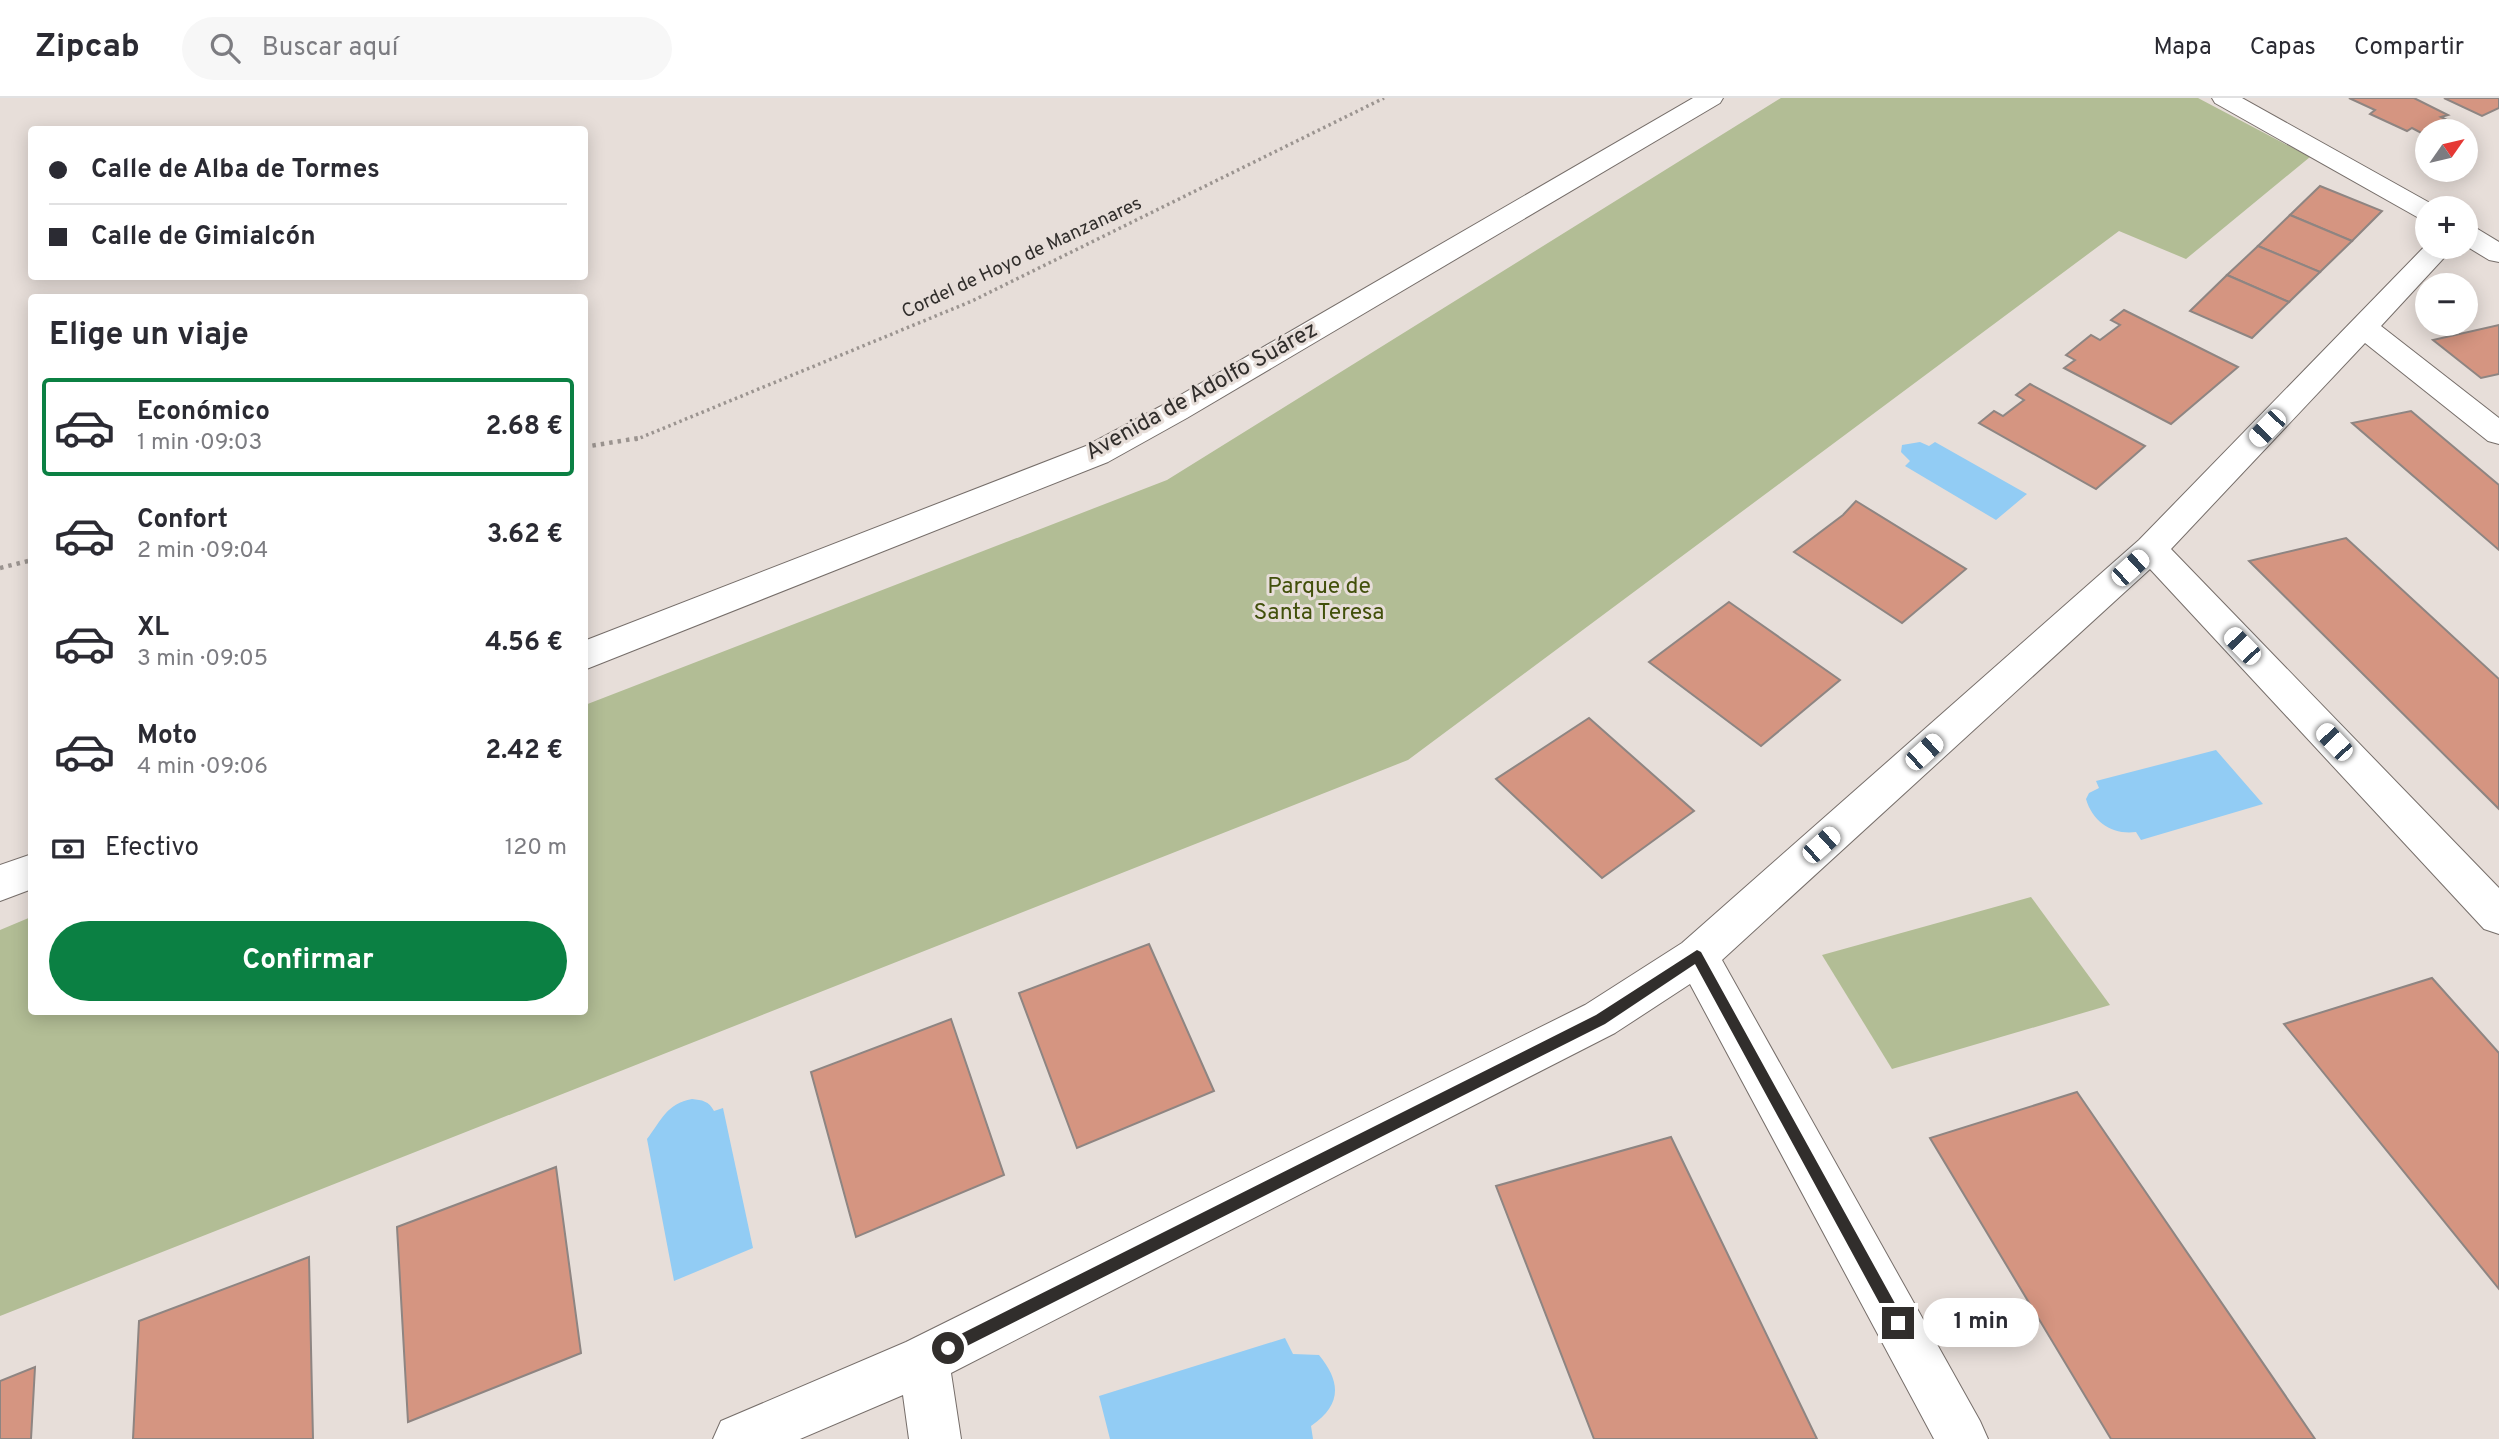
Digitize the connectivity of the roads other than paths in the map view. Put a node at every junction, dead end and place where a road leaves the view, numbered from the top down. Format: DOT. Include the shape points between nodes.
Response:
graph roads {
  1 [pos="1711,98"];
  2 [pos="2224,98"];
  3 [pos="2415,204"];
  4 [pos="2478,241"];
  5 [pos="2499,254"];
  6 [pos="2429,259"];
  7 [pos="2364,328"];
  8 [pos="2499,434"];
  9 [pos="2151,549"];
  10 [pos="588,654"];
  11 [pos="28,872"];
  12 [pos="0,883"];
  13 [pos="2499,916"];
  14 [pos="1697,956"];
  15 [pos="924,1360"];
  16 [pos="738,1439"];
  17 [pos="935,1439"];
  18 [pos="1962,1439"];
  1 -- 10 [label="street, Avenida de Adolfo Suárez" via="1097,454"];
  2 -- 3 [label="street"];
  4 -- 5 [label="street"];
  6 -- 7 [label="street"];
  7 -- 8 [label="street"];
  7 -- 9 [label="street"];
  9 -- 13 [label="street"];
  9 -- 14 [label="street"];
  11 -- 12 [label="street"];
  14 -- 15 [label="street" via="1600,1019"];
  14 -- 18 [label="street"];
  15 -- 16 [label="street"];
  15 -- 17 [label="street"];
}
